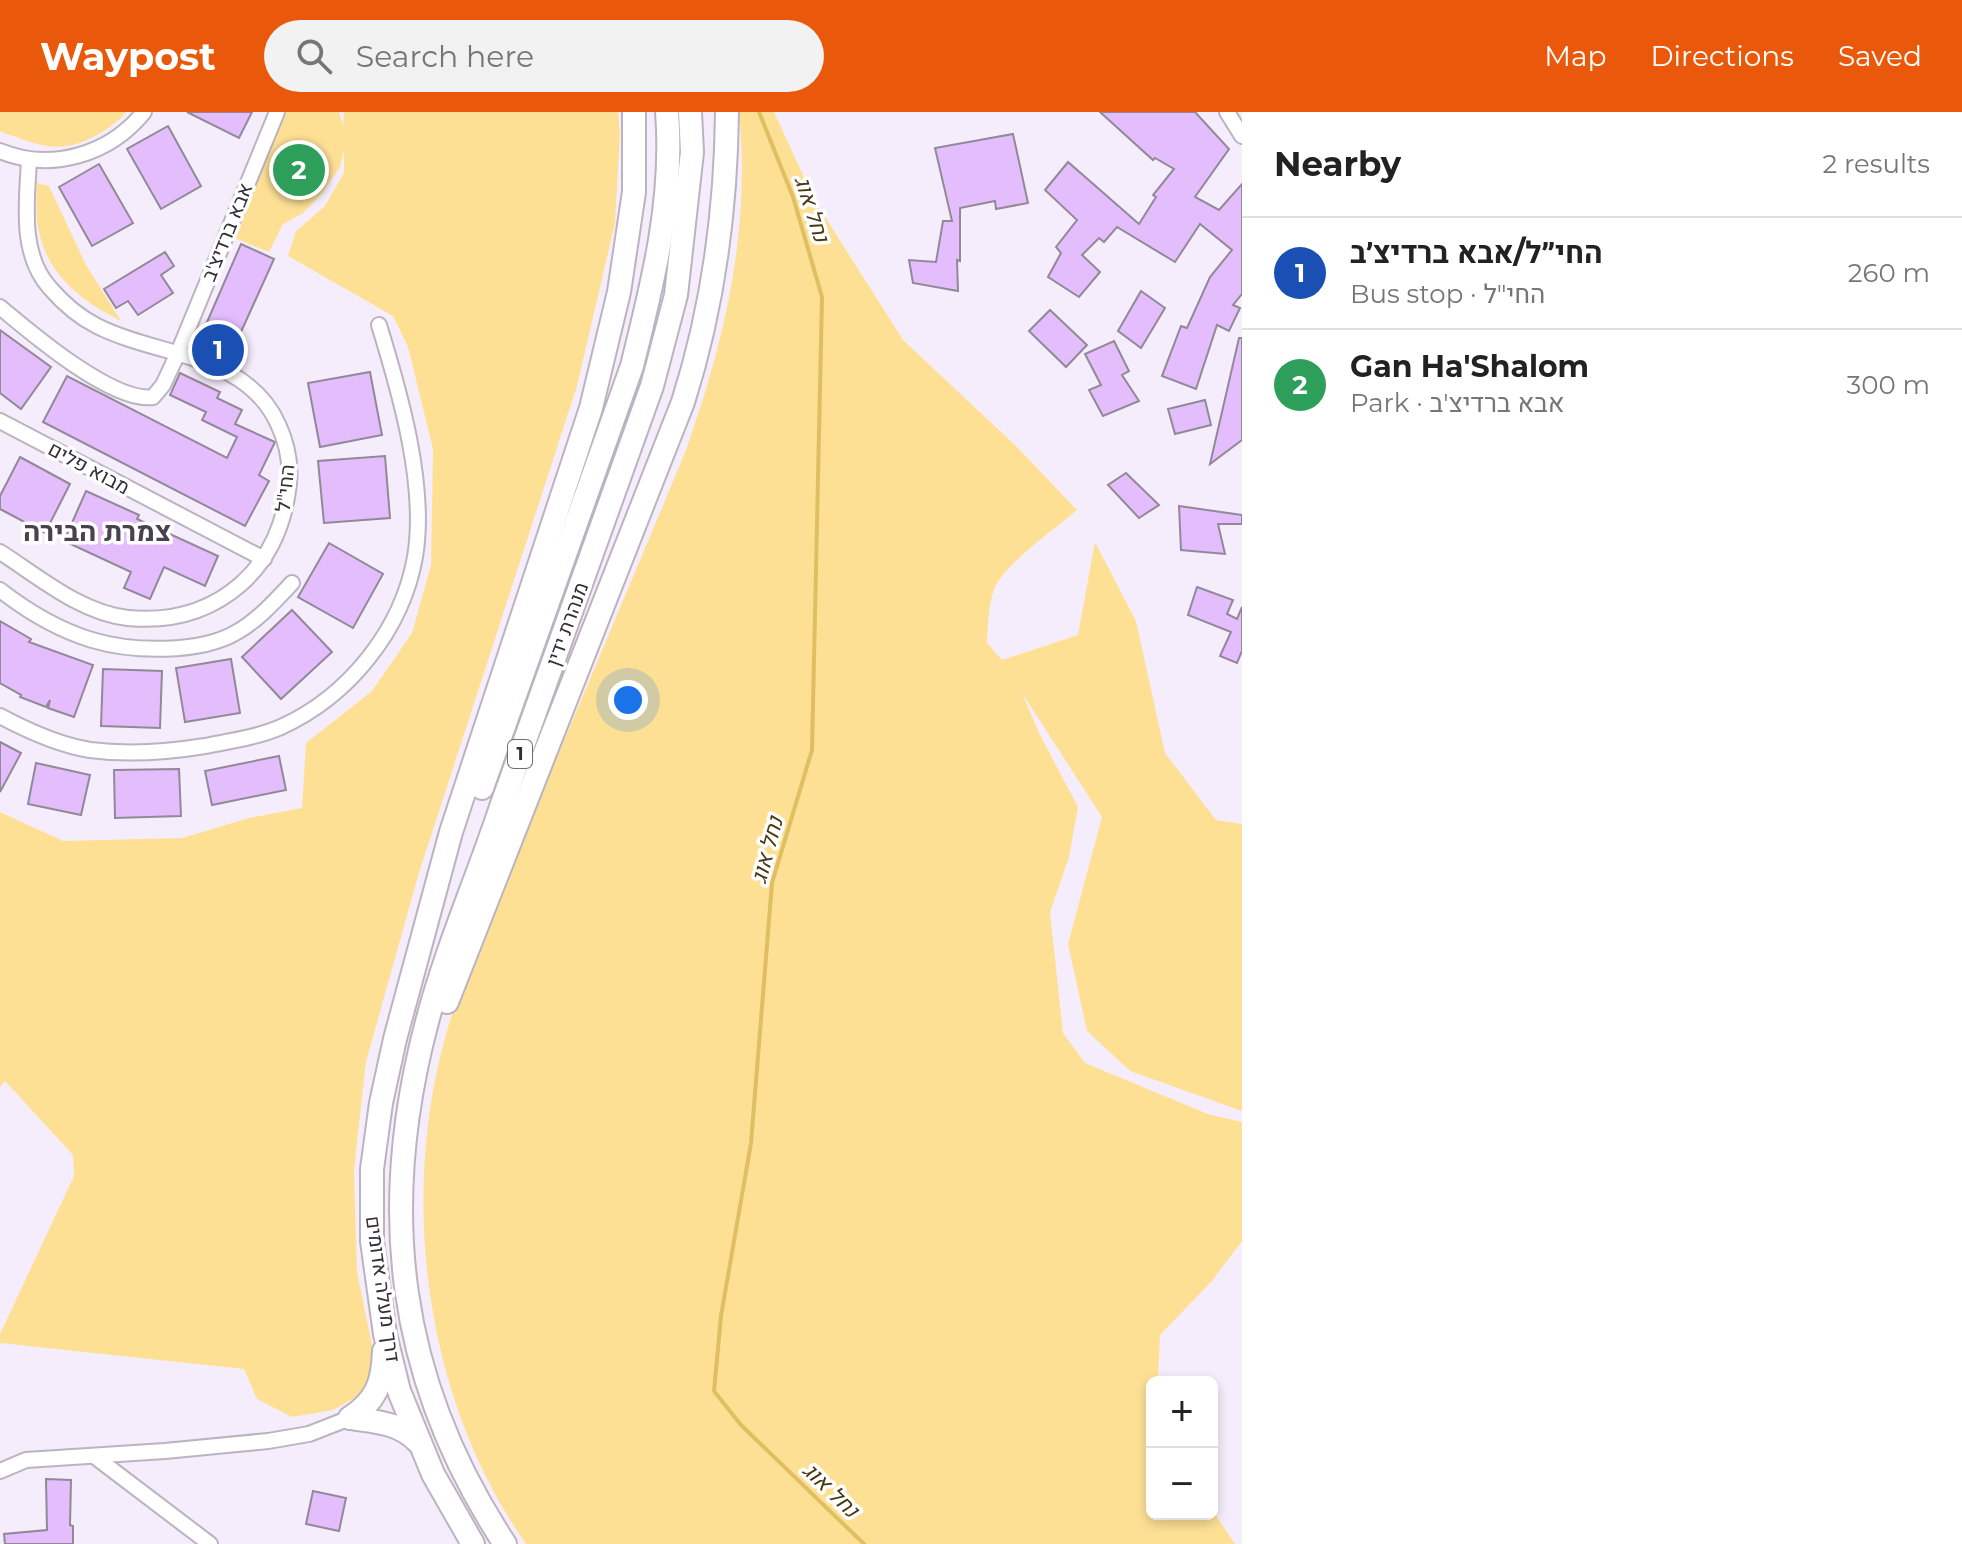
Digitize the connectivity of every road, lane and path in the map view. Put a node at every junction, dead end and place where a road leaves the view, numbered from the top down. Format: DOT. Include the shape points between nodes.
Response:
graph roads {
  1 [pos="144,112"];
  2 [pos="277,112"];
  3 [pos="634,112"];
  4 [pos="667,112"];
  5 [pos="690,112"];
  6 [pos="727,112"];
  7 [pos="1227,112"];
  8 [pos="1240,128"];
  9 [pos="0,151"];
  10 [pos="29,160"];
  11 [pos="0,307"];
  12 [pos="379,325"];
  13 [pos="178,353"];
  14 [pos="0,421"];
  15 [pos="0,552"];
  16 [pos="264,559"];
  17 [pos="292,583"];
  18 [pos="0,590"];
  19 [pos="0,716"];
  20 [pos="415,973"];
  21 [pos="405,1128"];
  22 [pos="385,1334"];
  23 [pos="350,1418"];
  24 [pos="419,1442"];
  25 [pos="94,1456"];
  26 [pos="0,1471"];
  27 [pos="210,1544"];
  28 [pos="473,1544"];
  29 [pos="505,1544"];
  1 -- 10 [label="street" via="125,133 81,155"];
  2 -- 13 [label="street, אבא ברדיצ'ב"];
  3 -- 20 [label="highway" via="632,206 619,292 591,408 451,832"];
  4 -- 20 [label="highway, מנהרת ידין / 1" via="663,227 632,366"];
  5 -- 21 [label="highway, מנהרת ידין / 1" via="692,152 676,295 652,386 427,1020"];
  6 -- 21 [label="highway" via="718,244 695,364 424,1058"];
  7 -- 8 [label="street"];
  9 -- 10 [label="street"];
  10 -- 13 [label="street, החי\"ל" via="29,242 41,277 100,328"];
  11 -- 13 [label="street, אבא ברדיצ'ב" via="99,380 143,398 153,397 163,385"];
  12 -- 19 [label="street" via="402,404 417,502 415,557 379,644 350,679 280,728 178,751 89,750 54,741"];
  13 -- 16 [label="street, החי\"ל" via="249,386 281,430 289,455 288,492 279,533"];
  14 -- 16 [label="street, מבוא פלים"];
  15 -- 16 [label="street, החי\"ל" via="83,604 137,619 181,617 205,607 225,597"];
  17 -- 18 [label="street" via="236,633 215,641 151,648 92,640 35,614"];
  20 -- 22 [label="highway, דרך מעלה אדומים / 1" via="395,1039 372,1169 372,1241"];
  21 -- 29 [label="highway, דרך מעלה אדומים / 1" via="401,1240 413,1330 457,1462"];
  22 -- 23 [label="highway" via="377,1390 367,1407"];
  22 -- 24 [label="highway, דרך מעלה אדומים / 1"];
  23 -- 24 [label="highway" via="406,1429"];
  23 -- 25 [label="street" via="309,1434 268,1441"];
  24 -- 28 [label="highway, דרך מעלה אדומים / 1"];
  25 -- 26 [label="street" via="26,1460"];
  25 -- 27 [label="street"];
}
